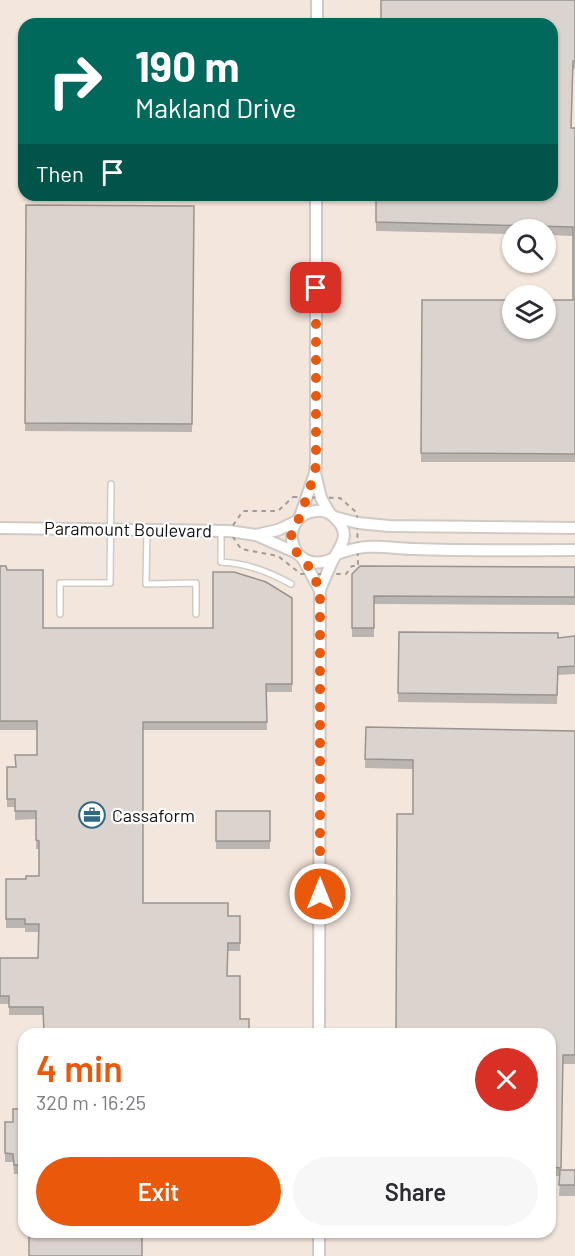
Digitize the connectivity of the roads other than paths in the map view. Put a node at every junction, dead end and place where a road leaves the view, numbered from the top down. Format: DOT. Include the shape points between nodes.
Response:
graph roads {
  1 [pos="317,0"];
  2 [pos="317,18"];
  3 [pos="316,201"];
  4 [pos="315,473"];
  5 [pos="111,484"];
  6 [pos="332,515"];
  7 [pos="299,519"];
  8 [pos="0,528"];
  9 [pos="575,528"];
  10 [pos="111,529"];
  11 [pos="147,530"];
  12 [pos="221,530"];
  13 [pos="256,535"];
  14 [pos="575,550"];
  15 [pos="299,555"];
  16 [pos="335,556"];
  17 [pos="291,584"];
  18 [pos="320,590"];
  19 [pos="60,614"];
  20 [pos="196,614"];
  21 [pos="319,1028"];
  22 [pos="319,1238"];
  23 [pos="319,1256"];
  1 -- 2 [label="street"];
  3 -- 4 [label="street"];
  4 -- 6 [label="street" via="321,498"];
  4 -- 7 [label="street"];
  5 -- 10 [label="lane"];
  6 -- 7 [label="street" via="314,511"];
  6 -- 9 [label="street" via="389,526"];
  6 -- 16 [label="street" via="340,523 344,539"];
  7 -- 13 [label="street, Paramount Boulevard"];
  7 -- 15 [label="street" via="291,537"];
  8 -- 10 [label="street, Paramount Boulevard"];
  10 -- 11 [label="street, Paramount Boulevard"];
  10 -- 19 [label="lane" via="110,583 60,583"];
  11 -- 12 [label="street, Paramount Boulevard"];
  11 -- 20 [label="lane" via="146,584 196,583"];
  12 -- 13 [label="street, Paramount Boulevard"];
  12 -- 17 [label="lane" via="221,562 240,562"];
  13 -- 15 [label="street, Paramount Boulevard"];
  14 -- 16 [label="street" via="384,546 358,548"];
  15 -- 16 [label="street" via="318,563"];
  15 -- 18 [label="street"];
  16 -- 18 [label="street"];
  18 -- 21 [label="street"];
  22 -- 23 [label="street"];
}
